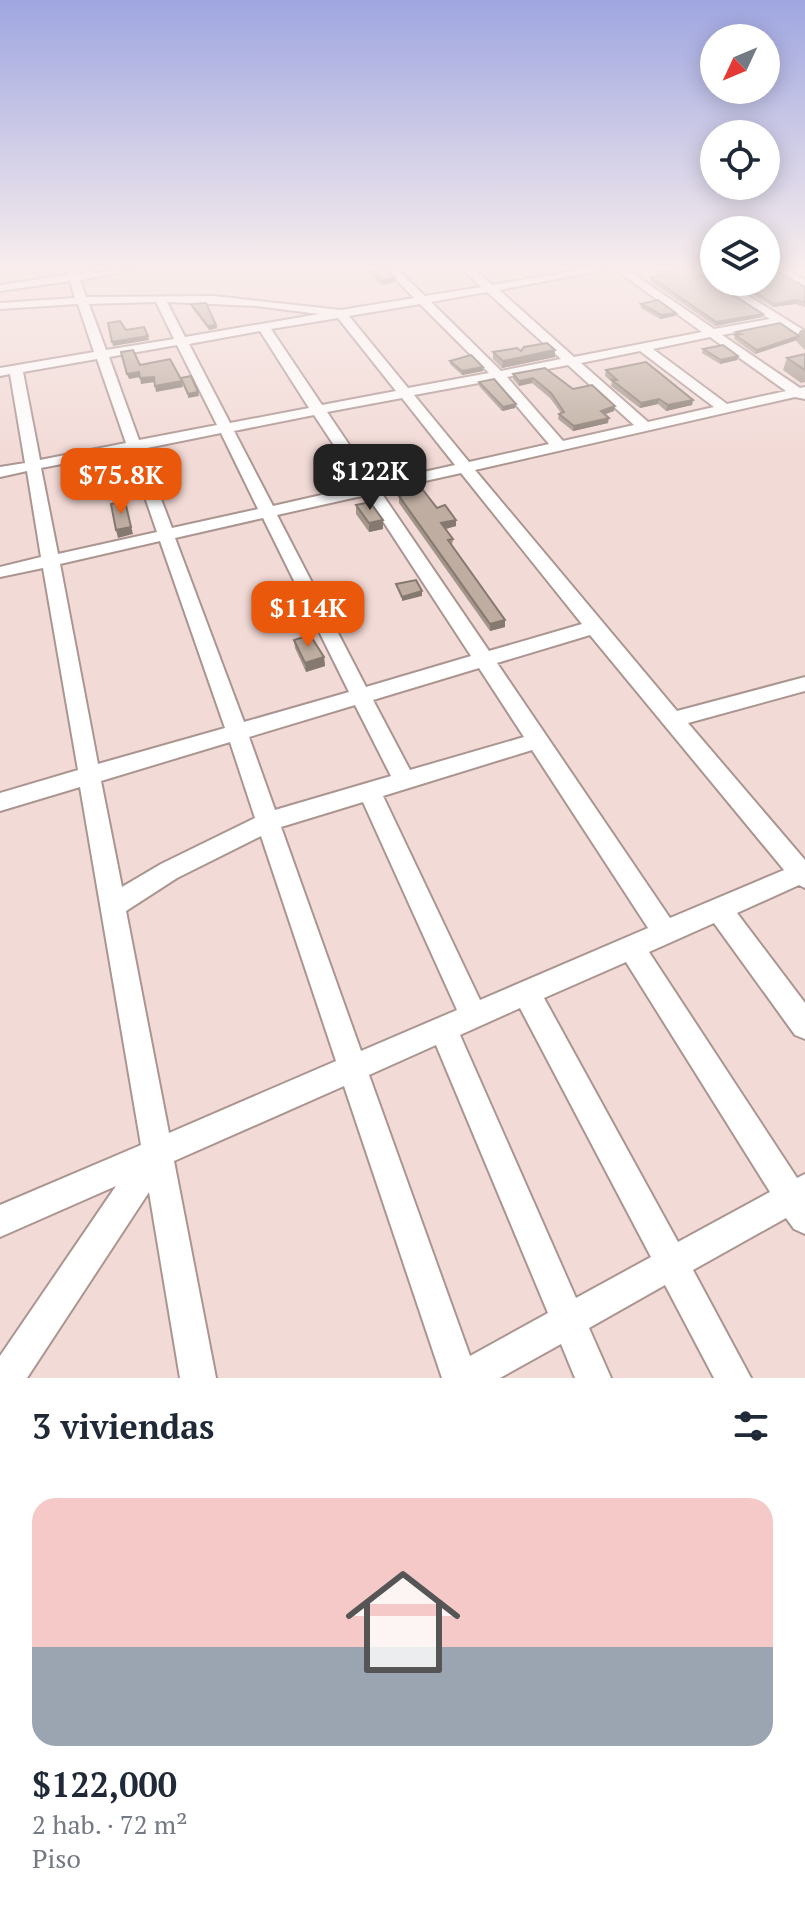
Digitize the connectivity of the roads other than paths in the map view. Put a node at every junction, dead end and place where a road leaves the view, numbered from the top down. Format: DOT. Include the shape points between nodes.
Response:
graph roads {
  1 [pos="94,334"];
  2 [pos="178,334"];
  3 [pos="220,334"];
  4 [pos="268,334"];
  5 [pos="357,334"];
  6 [pos="457,334"];
  7 [pos="542,334"];
  8 [pos="710,334"];
  9 [pos="712,334"];
  10 [pos="181,341"];
  11 [pos="643,347"];
  12 [pos="101,354"];
  13 [pos="572,361"];
  14 [pos="8,370"];
  15 [pos="498,375"];
  16 [pos="405,393"];
  17 [pos="802,394"];
  18 [pos="725,409"];
  19 [pos="318,410"];
  20 [pos="645,427"];
  21 [pos="226,428"];
  22 [pos="134,446"];
  23 [pos="559,446"];
  24 [pos="33,466"];
  25 [pos="465,467"];
  26 [pos="0,472"];
  27 [pos="370,489"];
  28 [pos="268,512"];
  29 [pos="166,535"];
  30 [pos="50,561"];
  31 [pos="0,572"];
  32 [pos="594,627"];
  33 [pos="482,660"];
  34 [pos="805,684"];
  35 [pos="362,696"];
  36 [pos="672,720"];
  37 [pos="237,733"];
  38 [pos="536,741"];
  39 [pos="89,777"];
  40 [pos="404,781"];
  41 [pos="369,791"];
  42 [pos="0,802"];
  43 [pos="268,822"];
  44 [pos="803,875"];
  45 [pos="113,906"];
  46 [pos="719,909"];
  47 [pos="665,932"];
  48 [pos="631,947"];
  49 [pos="526,992"];
  50 [pos="473,1015"];
  51 [pos="805,1025"];
  52 [pos="443,1028"];
  53 [pos="353,1068"];
  54 [pos="157,1152"];
  55 [pos="801,1202"];
  56 [pos="0,1221"];
  57 [pos="672,1263"];
  58 [pos="568,1321"];
  59 [pos="6,1378"];
  60 [pos="198,1378"];
  61 [pos="463,1378"];
  62 [pos="593,1378"];
  63 [pos="733,1378"];
  1 -- 12 [label="street"];
  2 -- 10 [label="street"];
  3 -- 10 [label="street"];
  4 -- 19 [label="street"];
  5 -- 16 [label="street"];
  6 -- 15 [label="street"];
  7 -- 13 [label="street"];
  8 -- 11 [label="street"];
  9 -- 17 [label="street"];
  10 -- 12 [label="street"];
  10 -- 21 [label="street"];
  11 -- 13 [label="street"];
  11 -- 18 [label="street"];
  12 -- 14 [label="street"];
  12 -- 22 [label="street"];
  13 -- 15 [label="street"];
  13 -- 20 [label="street"];
  14 -- 24 [label="street"];
  15 -- 16 [label="street"];
  15 -- 23 [label="street"];
  16 -- 19 [label="street"];
  16 -- 25 [label="street"];
  17 -- 18 [label="street"];
  18 -- 20 [label="street"];
  19 -- 21 [label="street"];
  19 -- 27 [label="street"];
  20 -- 23 [label="street"];
  21 -- 22 [label="street"];
  21 -- 28 [label="street"];
  22 -- 24 [label="street"];
  22 -- 29 [label="street"];
  23 -- 25 [label="street"];
  24 -- 26 [label="street"];
  24 -- 30 [label="street"];
  25 -- 27 [label="street"];
  25 -- 32 [label="street"];
  27 -- 28 [label="street"];
  27 -- 33 [label="street"];
  28 -- 29 [label="street"];
  28 -- 35 [label="street"];
  29 -- 30 [label="street"];
  29 -- 37 [label="street"];
  30 -- 31 [label="street"];
  30 -- 39 [label="street"];
  32 -- 33 [label="street"];
  32 -- 36 [label="street"];
  33 -- 35 [label="street"];
  33 -- 38 [label="street"];
  34 -- 36 [label="street"];
  35 -- 37 [label="street"];
  35 -- 40 [label="street"];
  36 -- 44 [label="street"];
  37 -- 39 [label="street"];
  37 -- 43 [label="street"];
  38 -- 40 [label="street"];
  38 -- 47 [label="street"];
  39 -- 42 [label="street"];
  39 -- 45 [label="street"];
  40 -- 41 [label="street"];
  41 -- 43 [label="street"];
  41 -- 50 [label="street"];
  43 -- 45 [label="street"];
  43 -- 53 [label="street"];
  44 -- 46 [label="street"];
  45 -- 54 [label="street"];
  46 -- 47 [label="street"];
  46 -- 51 [label="street"];
  47 -- 48 [label="street"];
  48 -- 49 [label="street"];
  48 -- 55 [label="street"];
  49 -- 50 [label="street"];
  49 -- 57 [label="street"];
  50 -- 52 [label="street"];
  52 -- 53 [label="street"];
  52 -- 58 [label="street"];
  53 -- 54 [label="street"];
  53 -- 61 [label="street"];
  54 -- 56 [label="street"];
  54 -- 59 [label="street"];
  54 -- 60 [label="street"];
  55 -- 57 [label="street"];
  57 -- 58 [label="street"];
  57 -- 63 [label="street"];
  58 -- 61 [label="street"];
  58 -- 62 [label="street"];
}
